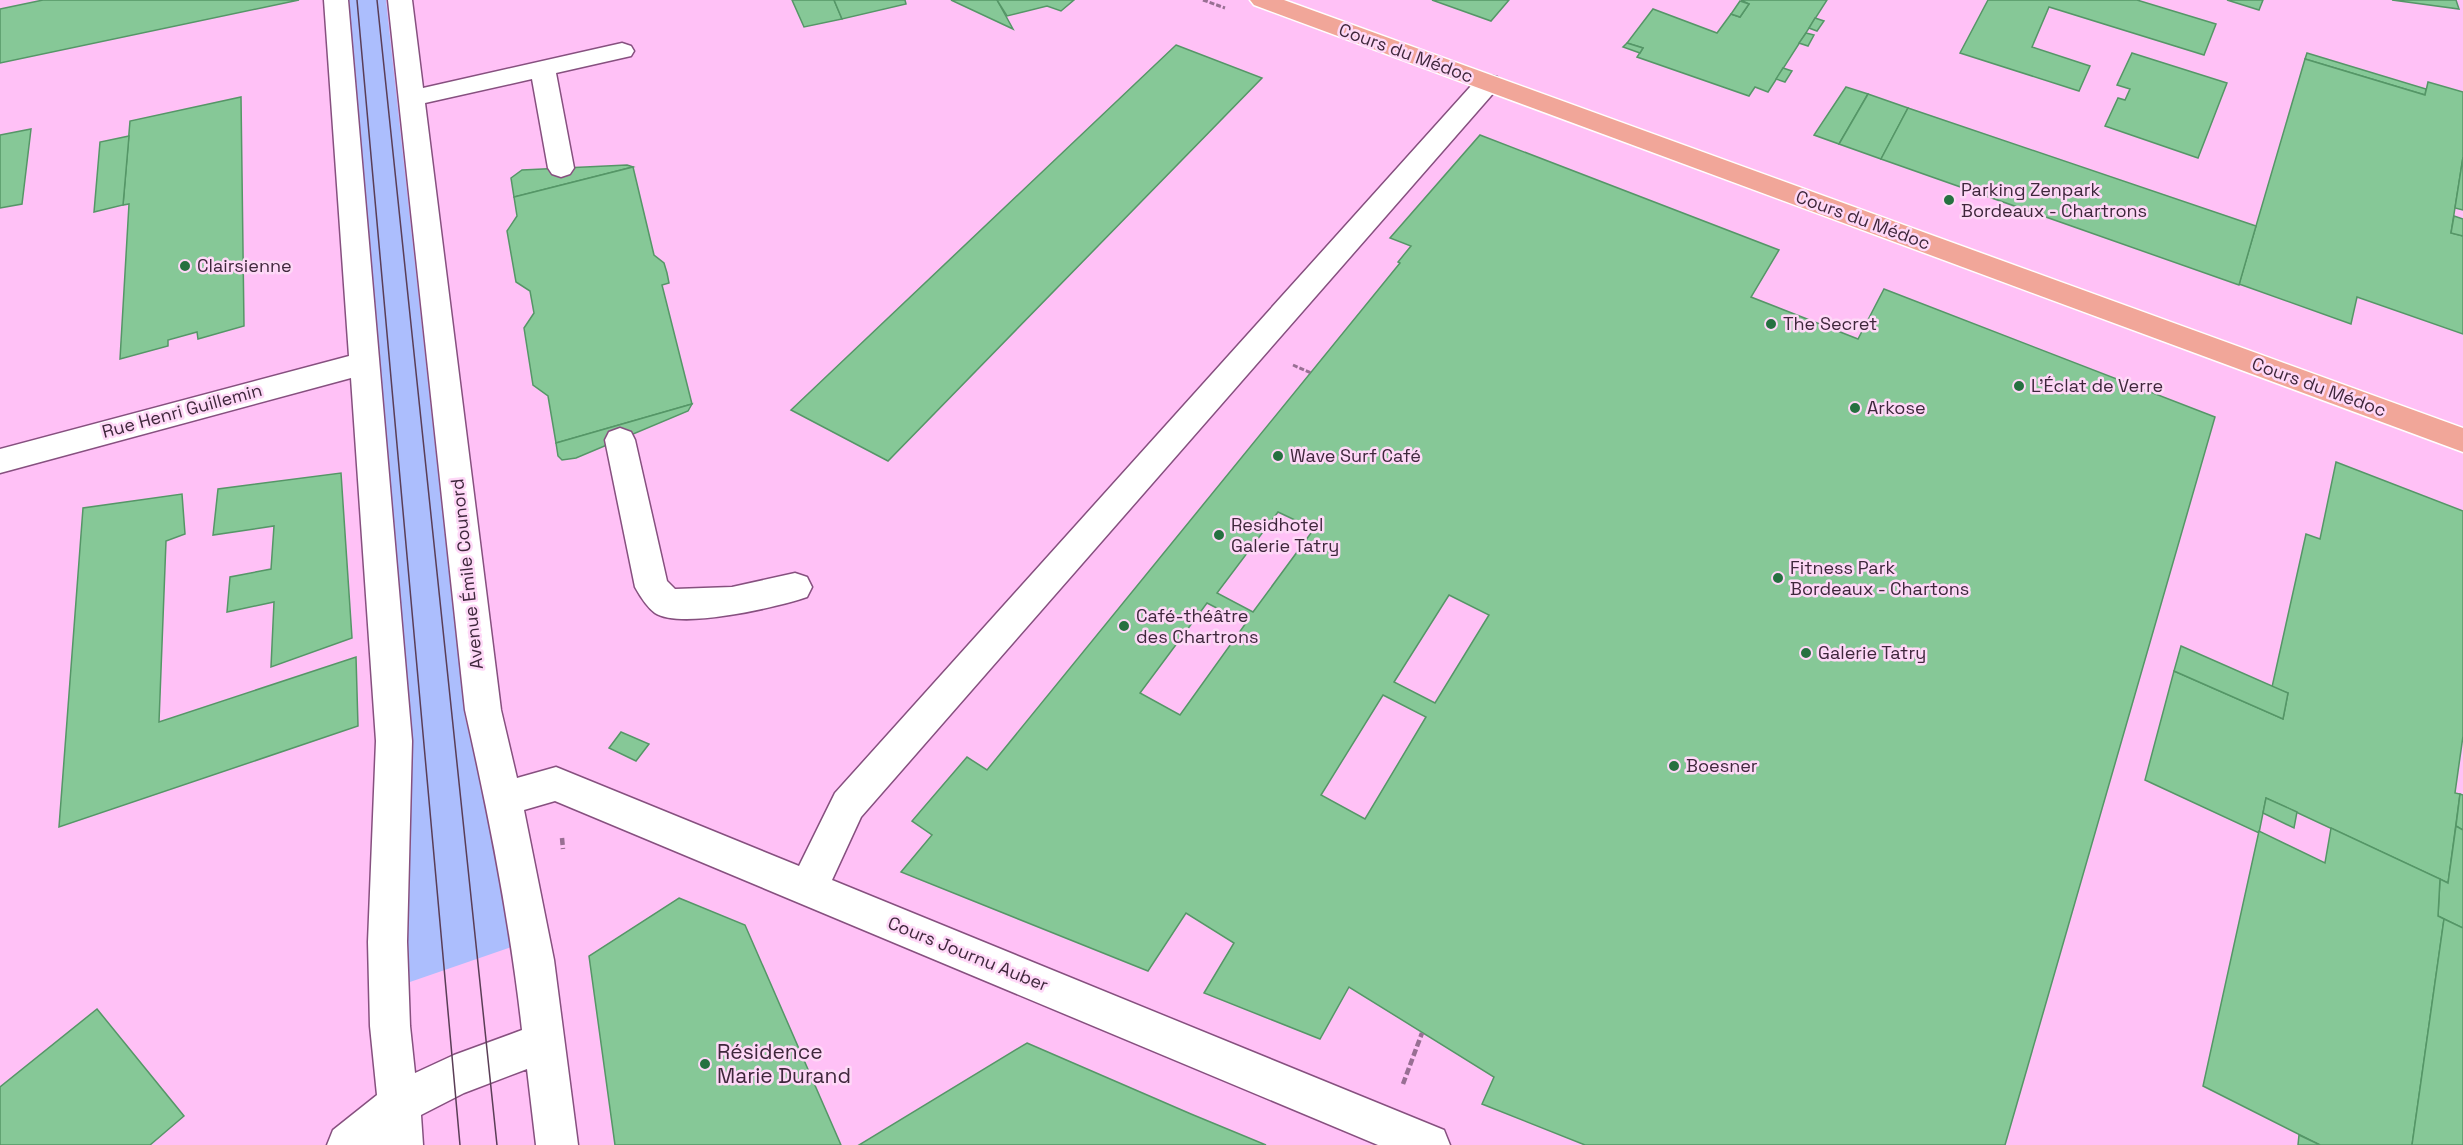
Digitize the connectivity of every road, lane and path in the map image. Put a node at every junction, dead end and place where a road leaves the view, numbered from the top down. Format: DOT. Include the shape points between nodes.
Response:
graph roads {
  1 [pos="336,0"];
  2 [pos="400,0"];
  3 [pos="1262,0"];
  4 [pos="622,51"];
  5 [pos="543,69"];
  6 [pos="1488,83"];
  7 [pos="412,99"];
  8 [pos="561,168"];
  9 [pos="365,363"];
  10 [pos="620,440"];
  11 [pos="2463,440"];
  12 [pos="0,461"];
  13 [pos="795,586"];
  14 [pos="504,799"];
  15 [pos="808,888"];
  16 [pos="1422,1033"];
  17 [pos="545,1042"];
  18 [pos="400,1103"];
  19 [pos="1387,1127"];
  20 [pos="348,1145"];
  21 [pos="402,1145"];
  22 [pos="558,1145"];
  23 [pos="1429,1145"];
  1 -- 9 [label="street"];
  2 -- 7 [label="street, Avenue Émile Counord"];
  3 -- 6 [label="main road, Cours du Médoc"];
  4 -- 5 [label="street"];
  5 -- 7 [label="street"];
  5 -- 8 [label="street"];
  6 -- 11 [label="main road, Cours du Médoc"];
  6 -- 15 [label="street" via="848,805"];
  7 -- 14 [label="street, Avenue Émile Counord" via="483,710"];
  9 -- 12 [label="street, Rue Henri Guillemin"];
  9 -- 18 [label="street" via="394,741 389,835 389,1012"];
  10 -- 13 [label="street" via="652,587 667,603 724,603"];
  14 -- 15 [label="street, Cours Journu Auber" via="556,784"];
  14 -- 17 [label="street, Avenue Émile Counord"];
  15 -- 19 [label="street, Cours Journu Auber"];
  16 -- 19 [label="path"];
  17 -- 18 [label="street" via="454,1076"];
  17 -- 22 [label="street, Avenue Émile Counord"];
  18 -- 20 [label="street"];
  18 -- 21 [label="street"];
  19 -- 23 [label="street, Cours Journu Auber"];
}
